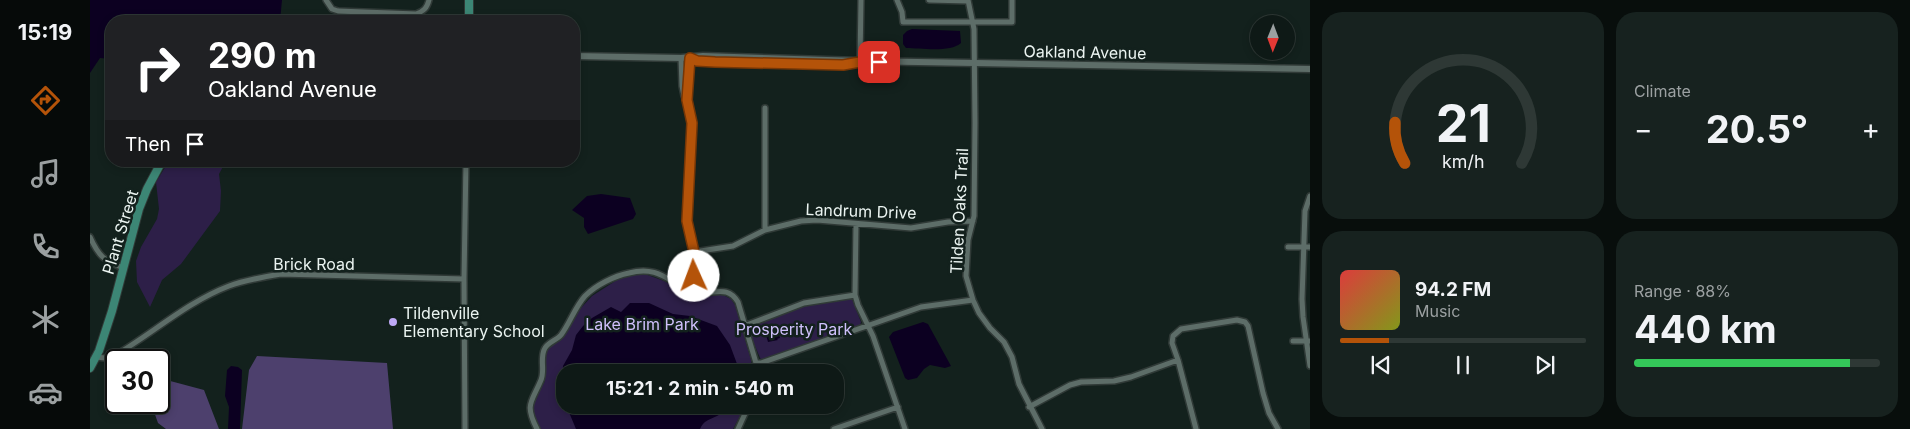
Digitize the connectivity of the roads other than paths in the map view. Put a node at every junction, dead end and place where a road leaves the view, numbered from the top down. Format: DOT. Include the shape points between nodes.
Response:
graph roads {
  1 [pos="326,0"];
  2 [pos="429,0"];
  3 [pos="469,0"];
  4 [pos="861,0"];
  5 [pos="897,0"];
  6 [pos="929,0"];
  7 [pos="968,0"];
  8 [pos="1012,0"];
  9 [pos="469,15"];
  10 [pos="973,22"];
  11 [pos="580,56"];
  12 [pos="681,58"];
  13 [pos="690,58"];
  14 [pos="860,62"];
  15 [pos="974,64"];
  16 [pos="1310,69"];
  17 [pos="687,100"];
  18 [pos="765,108"];
  19 [pos="159,167"];
  20 [pos="466,167"];
  21 [pos="1310,196"];
  22 [pos="973,221"];
  23 [pos="856,224"];
  24 [pos="765,230"];
  25 [pos="90,237"];
  26 [pos="1288,247"];
  27 [pos="1307,247"];
  28 [pos="694,252"];
  29 [pos="123,268"];
  30 [pos="464,279"];
  31 [pos="692,290"];
  32 [pos="855,296"];
  33 [pos="973,300"];
  34 [pos="744,326"];
  35 [pos="868,326"];
  36 [pos="1293,341"];
  37 [pos="1308,341"];
  38 [pos="93,356"];
  39 [pos="1178,360"];
  40 [pos="756,363"];
  41 [pos="1310,366"];
  42 [pos="90,368"];
  43 [pos="898,407"];
  44 [pos="1029,407"];
  45 [pos="745,414"];
  46 [pos="464,429"];
  47 [pos="537,429"];
  48 [pos="738,429"];
  49 [pos="834,429"];
  50 [pos="904,429"];
  51 [pos="1042,429"];
  52 [pos="1196,429"];
  53 [pos="1278,429"];
  1 -- 2 [label="street" via="332,9 338,11 416,14 423,12"];
  3 -- 9 [label="main road"];
  4 -- 14 [label="street"];
  5 -- 10 [label="street" via="903,22"];
  6 -- 7 [label="street"];
  7 -- 10 [label="street, Tilden Oaks Trail"];
  8 -- 10 [label="street" via="1012,22"];
  10 -- 15 [label="street, Tilden Oaks Trail"];
  11 -- 12 [label="street, Oakland Avenue"];
  12 -- 13 [label="street, Oakland Avenue"];
  12 -- 17 [label="street" via="682,86"];
  13 -- 14 [label="street, Oakland Avenue"];
  13 -- 17 [label="street"];
  14 -- 15 [label="street, Oakland Avenue"];
  15 -- 16 [label="street, Oakland Avenue"];
  15 -- 22 [label="street, Tilden Oaks Trail"];
  17 -- 28 [label="street" via="692,123 687,221"];
  18 -- 24 [label="street"];
  19 -- 29 [label="main road, Plant Street" via="144,196"];
  20 -- 30 [label="street"];
  21 -- 27 [label="street" via="1305,211"];
  22 -- 23 [label="street, Landrum Drive" via="911,228"];
  22 -- 33 [label="street, Tilden Oaks Trail" via="966,260 966,276"];
  23 -- 24 [label="street, Landrum Drive" via="801,220"];
  23 -- 32 [label="street"];
  24 -- 28 [label="street, Landrum Drive" via="733,246"];
  25 -- 29 [label="street" via="96,251 105,260"];
  26 -- 27 [label="street"];
  27 -- 37 [label="street" via="1303,318"];
  28 -- 31 [label="street"];
  29 -- 38 [label="main road, Plant Street" via="112,311"];
  30 -- 38 [label="street, Brick Road" via="281,274 265,277 228,286 114,356"];
  30 -- 46 [label="street"];
  31 -- 34 [label="street" via="734,295"];
  31 -- 47 [label="street" via="666,276 643,271 614,278 585,296 560,337 544,348 542,379 530,402"];
  32 -- 34 [label="street" via="804,303"];
  32 -- 35 [label="street"];
  33 -- 35 [label="street" via="921,307"];
  33 -- 44 [label="street, Tilden Oaks Trail" via="1012,357"];
  34 -- 40 [label="street"];
  35 -- 40 [label="street"];
  35 -- 43 [label="street"];
  36 -- 37 [label="street"];
  37 -- 41 [label="street"];
  38 -- 42 [label="main road, Plant Street"];
  39 -- 44 [label="street" via="1114,381 1070,384"];
  39 -- 52 [label="street"];
  39 -- 53 [label="street" via="1172,343 1173,336 1181,329 1237,320 1245,322 1269,413"];
  43 -- 49 [label="street"];
  43 -- 50 [label="street"];
  44 -- 51 [label="street, Tilden Oaks Trail"];
  45 -- 48 [label="street"];
}
